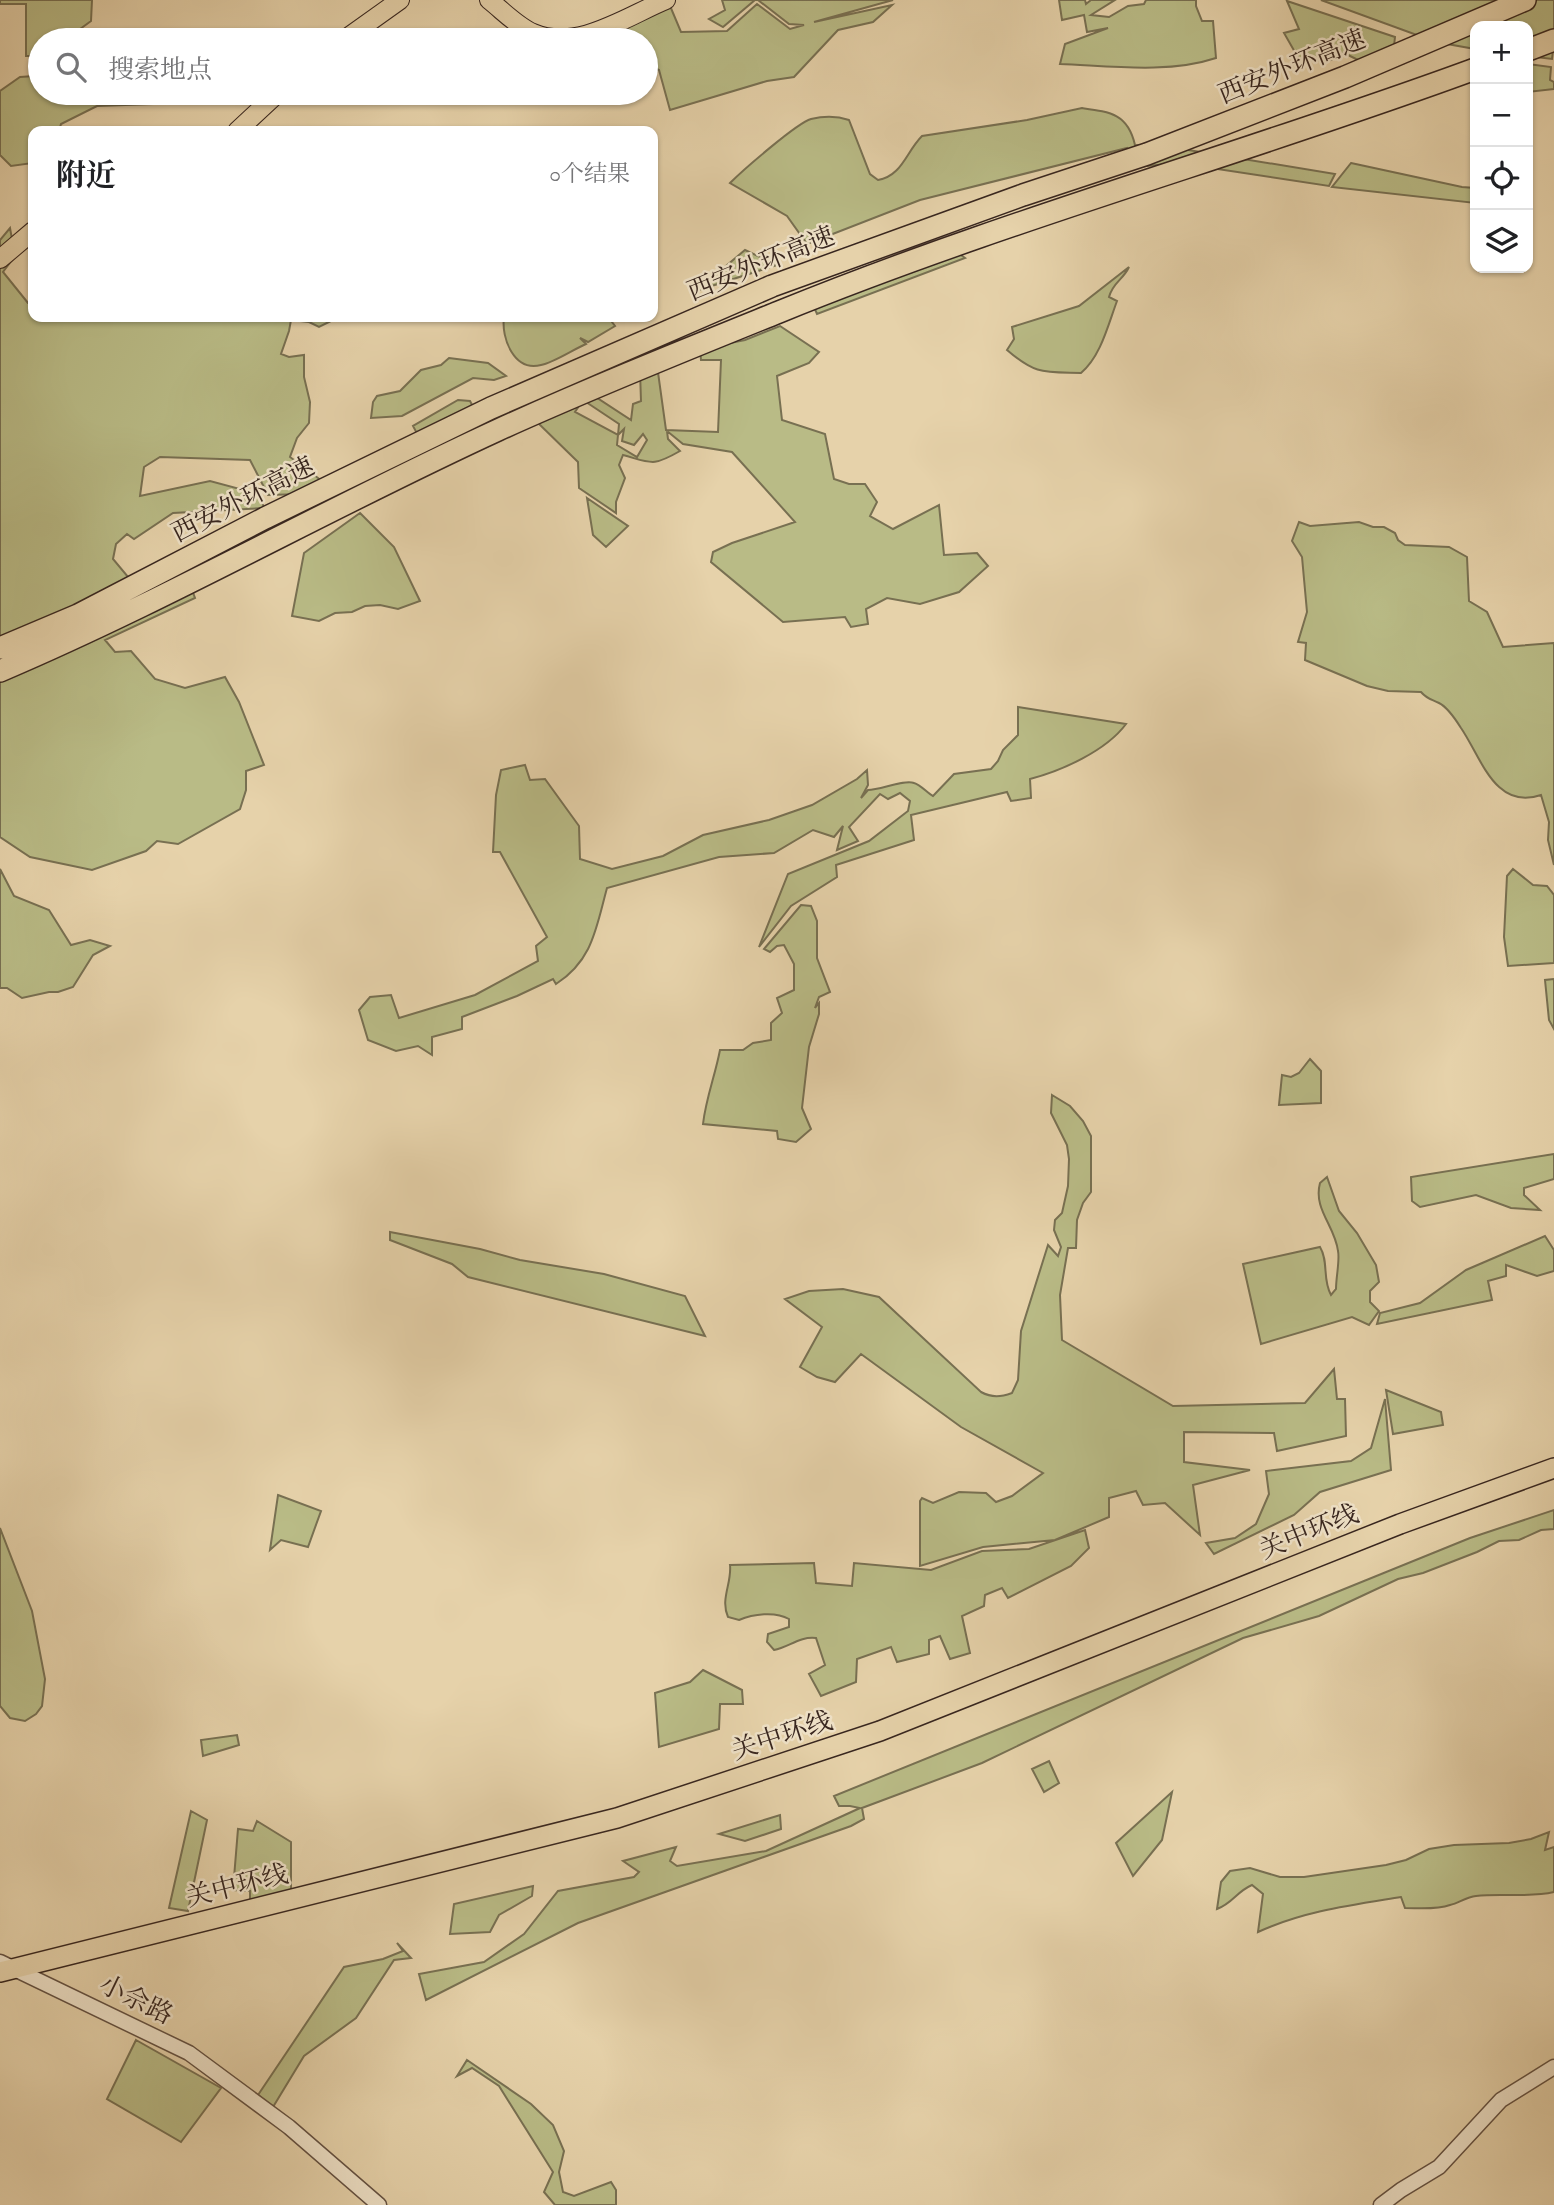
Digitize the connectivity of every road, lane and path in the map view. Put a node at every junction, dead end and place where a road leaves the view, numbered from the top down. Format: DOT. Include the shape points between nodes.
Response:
graph roads {
  1 [pos="400,0"];
  2 [pos="489,0"];
  3 [pos="666,0"];
  4 [pos="1525,0"];
  5 [pos="361,28"];
  6 [pos="524,28"];
  7 [pos="605,28"];
  8 [pos="1554,40"];
  9 [pos="1533,48"];
  10 [pos="1470,71"];
  11 [pos="265,105"];
  12 [pos="242,126"];
  13 [pos="28,235"];
  14 [pos="0,259"];
  15 [pos="83,624"];
  16 [pos="0,648"];
  17 [pos="0,671"];
  18 [pos="1554,1468"];
  19 [pos="1554,1477"];
  20 [pos="8,1971"];
  21 [pos="1554,2067"];
  22 [pos="379,2205"];
  23 [pos="1381,2205"];
  1 -- 5 [label="main road"];
  2 -- 6 [label="main road"];
  3 -- 7 [label="main road"];
  4 -- 15 [label="highway, 西安外环高速" via="1345,78 1147,154 800,276 491,408 265,518"];
  8 -- 9 [label="highway"];
  10 -- 15 [label="highway, 西安外环高速" via="1362,111 1027,220 782,311 498,430 276,539"];
  11 -- 12 [label="main road"];
  13 -- 14 [label="main road"];
  15 -- 16 [label="highway, 西安外环高速"];
  15 -- 17 [label="highway, 西安外环高速"];
  18 -- 20 [label="highway, 关中环线" via="1400,1524 880,1731 617,1818"];
  19 -- 20 [label="highway, 关中环线" via="1402,1532 883,1738 632,1821"];
  20 -- 22 [label="street, 小佘路" via="189,2053 286,2125"];
  21 -- 23 [label="street" via="1501,2099 1439,2167"];
}
